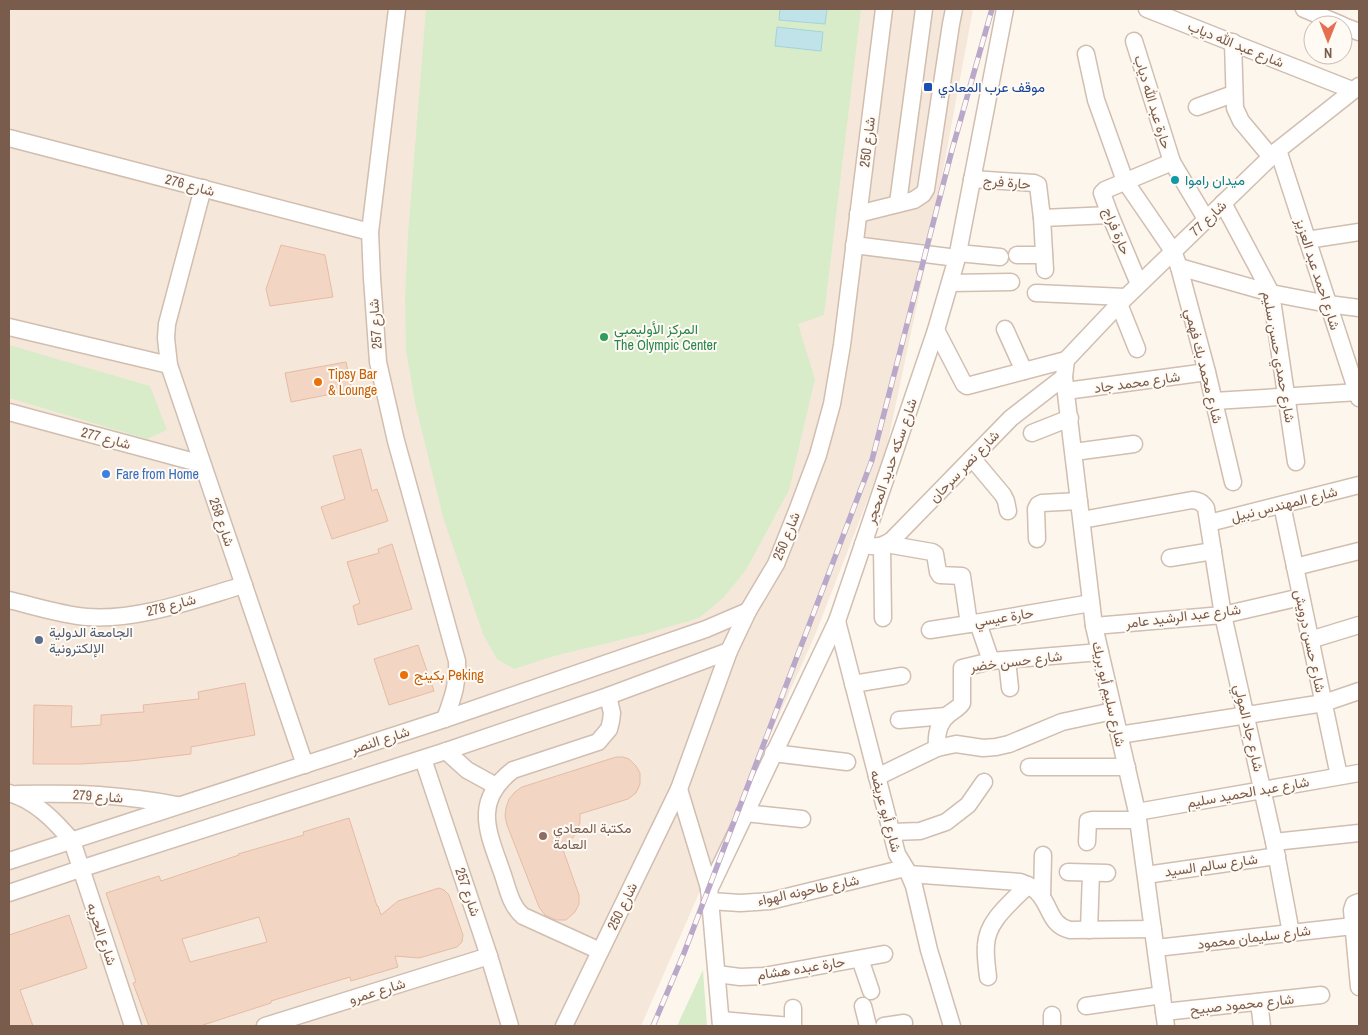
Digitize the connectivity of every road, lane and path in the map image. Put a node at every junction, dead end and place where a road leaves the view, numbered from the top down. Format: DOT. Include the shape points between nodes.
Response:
graph roads {
  1 [pos="397,9"];
  2 [pos="884,9"];
  3 [pos="924,9"];
  4 [pos="954,9"];
  5 [pos="1005,9"];
  6 [pos="1147,9"];
  7 [pos="1304,9"];
  8 [pos="1318,15"];
  9 [pos="1134,42"];
  10 [pos="1232,42"];
  11 [pos="1086,54"];
  12 [pos="1356,88"];
  13 [pos="1233,94"];
  14 [pos="1197,107"];
  15 [pos="9,138"];
  16 [pos="1275,154"];
  17 [pos="1172,162"];
  18 [pos="972,179"];
  19 [pos="1125,181"];
  20 [pos="203,188"];
  21 [pos="898,203"];
  22 [pos="1223,203"];
  23 [pos="858,214"];
  24 [pos="1110,215"];
  25 [pos="1042,218"];
  26 [pos="1206,219"];
  27 [pos="370,232"];
  28 [pos="1359,232"];
  29 [pos="1308,240"];
  30 [pos="854,245"];
  31 [pos="1173,251"];
  32 [pos="958,256"];
  33 [pos="1017,256"];
  34 [pos="1000,257"];
  35 [pos="1179,267"];
  36 [pos="1011,282"];
  37 [pos="950,283"];
  38 [pos="1139,284"];
  39 [pos="1272,293"];
  40 [pos="1036,294"];
  41 [pos="1122,300"];
  42 [pos="1328,304"];
  43 [pos="1359,308"];
  44 [pos="9,327"];
  45 [pos="1005,329"];
  46 [pos="936,330"];
  47 [pos="1137,349"];
  48 [pos="1066,360"];
  49 [pos="169,366"];
  50 [pos="1024,371"];
  51 [pos="1207,372"];
  52 [pos="1065,384"];
  53 [pos="1358,394"];
  54 [pos="1287,396"];
  55 [pos="1214,401"];
  56 [pos="9,412"];
  57 [pos="1070,418"];
  58 [pos="1032,433"];
  59 [pos="1134,444"];
  60 [pos="1074,452"];
  61 [pos="972,458"];
  62 [pos="1296,462"];
  63 [pos="202,464"];
  64 [pos="1233,482"];
  65 [pos="1359,485"];
  66 [pos="1079,502"];
  67 [pos="1282,505"];
  68 [pos="1008,510"];
  69 [pos="1082,520"];
  70 [pos="1209,523"];
  71 [pos="1037,539"];
  72 [pos="863,544"];
  73 [pos="884,545"];
  74 [pos="1214,551"];
  75 [pos="1359,551"];
  76 [pos="1170,558"];
  77 [pos="1295,567"];
  78 [pos="244,585"];
  79 [pos="1301,597"];
  80 [pos="9,600"];
  81 [pos="1091,603"];
  82 [pos="748,611"];
  83 [pos="1224,614"];
  84 [pos="883,618"];
  85 [pos="837,621"];
  86 [pos="973,624"];
  87 [pos="1359,625"];
  88 [pos="1094,626"];
  89 [pos="930,630"];
  90 [pos="1310,640"];
  91 [pos="730,652"];
  92 [pos="1100,652"];
  93 [pos="999,661"];
  94 [pos="902,676"];
  95 [pos="853,684"];
  96 [pos="1010,688"];
  97 [pos="1359,691"];
  98 [pos="608,696"];
  99 [pos="1324,703"];
  100 [pos="1113,710"];
  101 [pos="1246,715"];
  102 [pos="946,716"];
  103 [pos="445,719"];
  104 [pos="899,720"];
  105 [pos="1119,735"];
  106 [pos="937,748"];
  107 [pos="446,751"];
  108 [pos="773,753"];
  109 [pos="423,759"];
  110 [pos="846,762"];
  111 [pos="306,765"];
  112 [pos="1030,767"];
  113 [pos="1126,768"];
  114 [pos="1359,773"];
  115 [pos="1339,776"];
  116 [pos="877,777"];
  117 [pos="984,782"];
  118 [pos="496,786"];
  119 [pos="679,788"];
  120 [pos="1263,790"];
  121 [pos="12,794"];
  122 [pos="181,805"];
  123 [pos="744,813"];
  124 [pos="1138,816"];
  125 [pos="802,820"];
  126 [pos="892,832"];
  127 [pos="1359,832"];
  128 [pos="72,841"];
  129 [pos="1087,842"];
  130 [pos="1276,849"];
  131 [pos="1043,854"];
  132 [pos="9,861"];
  133 [pos="80,869"];
  134 [pos="907,871"];
  135 [pos="1068,872"];
  136 [pos="1146,875"];
  137 [pos="1028,885"];
  138 [pos="9,893"];
  139 [pos="709,896"];
  140 [pos="1042,896"];
  141 [pos="1359,902"];
  142 [pos="1353,926"];
  143 [pos="1153,929"];
  144 [pos="1089,930"];
  145 [pos="1291,933"];
  146 [pos="1156,948"];
  147 [pos="600,950"];
  148 [pos="884,954"];
  149 [pos="489,956"];
  150 [pos="860,959"];
  151 [pos="1358,966"];
  152 [pos="717,974"];
  153 [pos="988,977"];
  154 [pos="1359,987"];
  155 [pos="870,991"];
  156 [pos="1321,995"];
  157 [pos="1162,996"];
  158 [pos="1259,1002"];
  159 [pos="863,1006"];
  160 [pos="1086,1006"];
  161 [pos="793,1008"];
  162 [pos="1165,1019"];
  163 [pos="904,1022"];
  164 [pos="721,1023"];
  165 [pos="133,1026"];
  166 [pos="264,1026"];
  167 [pos="510,1026"];
  168 [pos="564,1026"];
  169 [pos="792,1026"];
  170 [pos="868,1026"];
  171 [pos="884,1026"];
  172 [pos="952,1026"];
  173 [pos="1262,1026"];
  1 -- 27 [label="street, شارع 257"];
  2 -- 23 [label="street, شارع 250"];
  3 -- 21 [label="street"];
  4 -- 21 [label="street" via="926,189 914,200"];
  5 -- 18 [label="street, شارع سكه حديد المحجر"];
  6 -- 10 [label="street, شارع عبد الله دياب"];
  7 -- 8 [label="street"];
  9 -- 17 [label="street, حارة عبد الله دياب"];
  10 -- 12 [label="street, شارع عبد الله دياب"];
  10 -- 13 [label="street"];
  11 -- 19 [label="street, شارع محمد بك فهمي" via="1096,100"];
  12 -- 16 [label="street, شارع 77"];
  13 -- 14 [label="street"];
  13 -- 16 [label="street" via="1241,121"];
  15 -- 20 [label="street, شارع 276"];
  16 -- 22 [label="street, شارع 77"];
  16 -- 29 [label="street, شارع احمد عبد العزيز"];
  17 -- 19 [label="street, حارة فراج"];
  17 -- 26 [label="street, حارة عبد الله دياب"];
  18 -- 25 [label="street, حارة فرج" via="1038,185"];
  18 -- 32 [label="street, شارع سكه حديد المحجر"];
  19 -- 24 [label="street, حارة فراج" via="1102,193"];
  19 -- 31 [label="street, شارع محمد بك فهمي"];
  20 -- 27 [label="street, شارع 276"];
  20 -- 49 [label="street, شارع 258" via="167,324"];
  21 -- 23 [label="street"];
  22 -- 26 [label="street, شارع 77"];
  22 -- 39 [label="street, شارع حمدي حسن سليم"];
  23 -- 30 [label="street, شارع 250"];
  24 -- 25 [label="street"];
  24 -- 38 [label="street, حارة فراج"];
  25 -- 33 [label="street, حارة فرج" via="1045,262"];
  26 -- 31 [label="street, شارع 77"];
  27 -- 103 [label="street, شارع 257" via="378,362 396,441 457,661 458,678"];
  28 -- 29 [label="street"];
  29 -- 42 [label="street, شارع احمد عبد العزيز"];
  30 -- 32 [label="street"];
  30 -- 82 [label="street, شارع 250" via="832,404 818,455 776,564"];
  31 -- 35 [label="street, شارع محمد بك فهمي"];
  31 -- 38 [label="street, شارع 77"];
  32 -- 34 [label="street"];
  32 -- 37 [label="street, شارع سكه حديد المحجر"];
  35 -- 39 [label="street"];
  35 -- 51 [label="street, شارع محمد بك فهمي"];
  36 -- 37 [label="street"];
  37 -- 46 [label="street, شارع سكه حديد المحجر"];
  38 -- 41 [label="street, شارع 77"];
  39 -- 42 [label="street"];
  39 -- 54 [label="street, شارع حمدي حسن سليم"];
  40 -- 41 [label="street"];
  41 -- 47 [label="street"];
  41 -- 48 [label="street, شارع 77"];
  42 -- 43 [label="street"];
  42 -- 53 [label="street, شارع احمد عبد العزيز"];
  44 -- 49 [label="street"];
  45 -- 50 [label="street"];
  46 -- 50 [label="street" via="967,386"];
  46 -- 72 [label="street, شارع سكه حديد المحجر"];
  48 -- 50 [label="street"];
  48 -- 52 [label="street, شارع سليم أبو بريك"];
  49 -- 63 [label="street, شارع 258"];
  51 -- 52 [label="street, شارع محمد جاد"];
  51 -- 55 [label="street, شارع محمد بك فهمي"];
  52 -- 57 [label="street, شارع سليم أبو بريك"];
  52 -- 61 [label="street, شارع نصر سرحان" via="1011,418"];
  53 -- 54 [label="street"];
  54 -- 55 [label="street"];
  54 -- 62 [label="street, شارع حمدي حسن سليم"];
  55 -- 64 [label="street, شارع محمد بك فهمي"];
  56 -- 63 [label="street, شارع 277"];
  57 -- 58 [label="street"];
  57 -- 60 [label="street, شارع سليم أبو بريك"];
  59 -- 60 [label="street"];
  60 -- 66 [label="street, شارع سليم أبو بريك"];
  61 -- 68 [label="street" via="1003,495"];
  61 -- 73 [label="street, شارع نصر سرحان"];
  63 -- 78 [label="street, شارع 258"];
  65 -- 67 [label="street, شارع المهندس نبيل"];
  66 -- 69 [label="street, شارع سليم أبو بريك"];
  66 -- 71 [label="street" via="1038,505"];
  67 -- 70 [label="street, شارع المهندس نبيل"];
  67 -- 77 [label="street, شارع حسن درويش"];
  69 -- 70 [label="street, شارع جاد المولي" via="1198,500 1206,508"];
  69 -- 81 [label="street, شارع سليم أبو بريك"];
  70 -- 74 [label="street, شارع جاد المولي"];
  72 -- 73 [label="street" via="872,547"];
  72 -- 85 [label="street, شارع سكه حديد المحجر"];
  73 -- 84 [label="street"];
  73 -- 86 [label="street, حارة عيسي" via="932,552 940,575 962,576"];
  74 -- 76 [label="street"];
  74 -- 83 [label="street, شارع جاد المولي"];
  75 -- 77 [label="street"];
  77 -- 79 [label="street, شارع حسن درويش"];
  78 -- 80 [label="street, شارع 278" via="151,612 109,618 66,614"];
  78 -- 111 [label="street, شارع 258"];
  79 -- 83 [label="street, شارع عبد الرشيد عامر"];
  79 -- 90 [label="street, شارع حسن درويش"];
  81 -- 86 [label="street, حارة عيسي"];
  81 -- 88 [label="street, شارع سليم أبو بريك"];
  82 -- 91 [label="street, شارع 250"];
  82 -- 103 [label="street, شارع النصر" via="706,629"];
  83 -- 88 [label="street, شارع عبد الرشيد عامر"];
  83 -- 101 [label="street, شارع جاد المولي"];
  85 -- 95 [label="street, شارع أبو عريضه"];
  85 -- 108 [label="street, شارع سكه حديد المحجر"];
  86 -- 89 [label="street"];
  86 -- 93 [label="street"];
  87 -- 90 [label="street"];
  88 -- 92 [label="street, شارع سليم أبو بريك"];
  90 -- 99 [label="street, شارع حسن درويش"];
  91 -- 98 [label="street"];
  91 -- 119 [label="street, شارع 250"];
  92 -- 93 [label="street, شارع حسن خضر"];
  92 -- 100 [label="street, شارع سليم أبو بريك"];
  93 -- 96 [label="street"];
  93 -- 102 [label="street, شارع حسن خضر" via="962,668 962,703"];
  94 -- 95 [label="street"];
  95 -- 116 [label="street, شارع أبو عريضه"];
  97 -- 99 [label="street"];
  98 -- 107 [label="street"];
  98 -- 118 [label="street" via="611,721 609,729 598,742 513,770"];
  99 -- 101 [label="street"];
  99 -- 115 [label="street, شارع حسن درويش"];
  100 -- 105 [label="street, شارع سليم أبو بريك"];
  100 -- 106 [label="street" via="1062,722 996,747 956,744"];
  101 -- 105 [label="street"];
  101 -- 120 [label="street, شارع جاد المولي"];
  102 -- 104 [label="street"];
  102 -- 106 [label="street, شارع حسن خضر" via="936,736"];
  103 -- 111 [label="street, شارع النصر"];
  105 -- 113 [label="street, شارع سليم أبو بريك"];
  106 -- 116 [label="street"];
  107 -- 109 [label="street"];
  107 -- 118 [label="street" via="467,770"];
  108 -- 110 [label="street"];
  108 -- 123 [label="street, شارع سكه حديد المحجر"];
  109 -- 133 [label="street"];
  109 -- 149 [label="street, شارع 257"];
  111 -- 122 [label="street, شارع النصر"];
  112 -- 113 [label="street"];
  113 -- 124 [label="street, شارع سليم أبو بريك"];
  114 -- 115 [label="street, شارع عبد الحميد سليم"];
  115 -- 120 [label="street, شارع عبد الحميد سليم"];
  116 -- 126 [label="street, شارع أبو عريضه"];
  117 -- 126 [label="street" via="968,805 946,822 920,831"];
  118 -- 147 [label="street" via="487,809 487,826 515,908 523,916"];
  119 -- 139 [label="street"];
  119 -- 147 [label="street, شارع 250"];
  120 -- 124 [label="street, شارع عبد الحميد سليم"];
  120 -- 130 [label="street, شارع جاد المولي"];
  121 -- 122 [label="street, شارع 279" via="98,794"];
  121 -- 128 [label="street, شارع 279" via="37,806"];
  122 -- 128 [label="street, شارع النصر"];
  123 -- 125 [label="street"];
  123 -- 139 [label="street, شارع سكه حديد المحجر"];
  124 -- 129 [label="street, شارع عبد الحميد سليم" via="1088,821"];
  124 -- 136 [label="street, شارع سليم أبو بريك"];
  126 -- 134 [label="street, شارع أبو عريضه"];
  127 -- 130 [label="street, شارع سالم السيد"];
  128 -- 132 [label="street, شارع النصر"];
  128 -- 133 [label="street, شارع الحريه"];
  130 -- 136 [label="street, شارع سالم السيد"];
  130 -- 145 [label="street, شارع جاد المولي"];
  131 -- 140 [label="street"];
  133 -- 138 [label="street"];
  133 -- 165 [label="street, شارع الحريه"];
  134 -- 137 [label="street, شارع طاحونه الهواء"];
  134 -- 139 [label="street, شارع طاحونه الهواء" via="770,901 740,903"];
  134 -- 172 [label="street, شارع أبو عريضه" via="914,886"];
  135 -- 144 [label="street" via="1099,873"];
  136 -- 143 [label="street, شارع سليم أبو بريك"];
  137 -- 140 [label="street, شارع طاحونه الهواء"];
  137 -- 153 [label="street" via="992,924 987,934"];
  139 -- 152 [label="street"];
  140 -- 144 [label="street, شارع طاحونه الهواء" via="1055,922 1064,929"];
  141 -- 142 [label="street" via="1352,910"];
  142 -- 145 [label="street, شارع سليمان محمود"];
  142 -- 151 [label="street"];
  143 -- 144 [label="street"];
  143 -- 146 [label="street, شارع سليم أبو بريك"];
  145 -- 146 [label="street, شارع سليمان محمود"];
  146 -- 157 [label="street, شارع سليم أبو بريك"];
  147 -- 168 [label="street, شارع 250"];
  148 -- 150 [label="street, حارة عبده هشام"];
  149 -- 166 [label="street, شارع عمرو"];
  149 -- 167 [label="street, شارع 257"];
  150 -- 152 [label="street, حارة عبده هشام" via="764,976"];
  150 -- 155 [label="street"];
  151 -- 154 [label="street"];
  152 -- 164 [label="street"];
  156 -- 158 [label="street, شارع محمود صبيح"];
  157 -- 160 [label="street"];
  157 -- 162 [label="street, شارع سليم أبو بريك"];
  158 -- 162 [label="street, شارع محمود صبيح"];
  158 -- 173 [label="street"];
  159 -- 170 [label="street"];
  161 -- 169 [label="street"];
  163 -- 171 [label="street"];
  164 -- 169 [label="street"];
}
